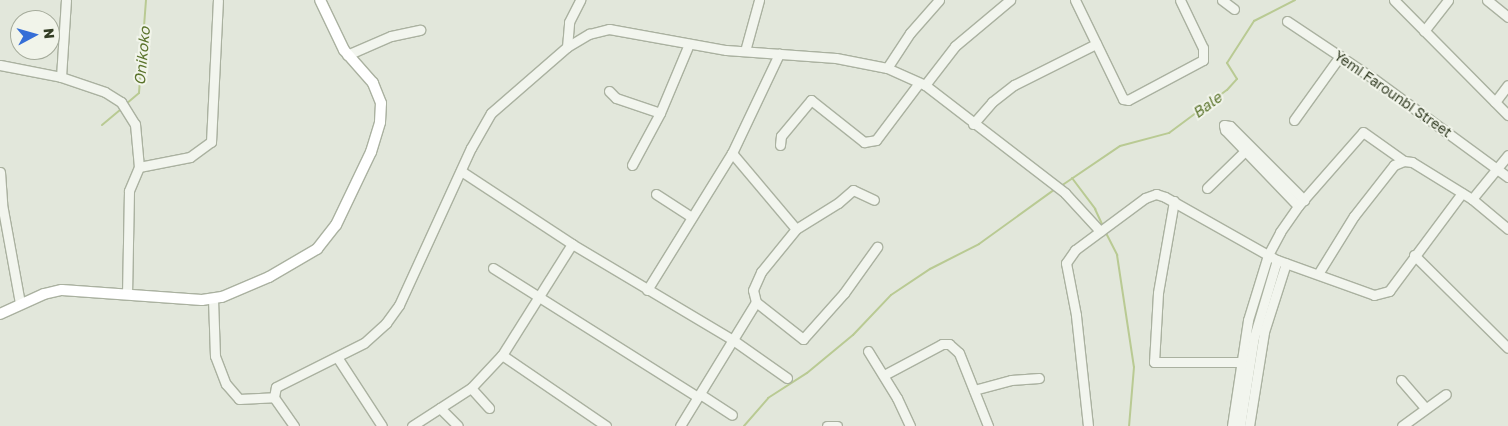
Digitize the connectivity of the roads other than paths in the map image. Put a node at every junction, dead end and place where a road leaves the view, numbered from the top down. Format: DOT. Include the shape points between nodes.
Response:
graph roads {
  1 [pos="66,0"];
  2 [pos="218,0"];
  3 [pos="320,0"];
  4 [pos="580,0"];
  5 [pos="759,0"];
  6 [pos="939,0"];
  7 [pos="1010,0"];
  8 [pos="1074,0"];
  9 [pos="1180,0"];
  10 [pos="1222,0"];
  11 [pos="1394,0"];
  12 [pos="1448,0"];
  13 [pos="1486,0"];
  14 [pos="1234,9"];
  15 [pos="1508,17"];
  16 [pos="1286,21"];
  17 [pos="420,30"];
  18 [pos="1424,31"];
  19 [pos="689,44"];
  20 [pos="1096,44"];
  21 [pos="567,47"];
  22 [pos="745,52"];
  23 [pos="347,54"];
  24 [pos="779,54"];
  25 [pos="1340,56"];
  26 [pos="0,65"];
  27 [pos="887,68"];
  28 [pos="61,77"];
  29 [pos="922,84"];
  30 [pos="1508,85"];
  31 [pos="609,90"];
  32 [pos="1496,102"];
  33 [pos="660,113"];
  34 [pos="1508,116"];
  35 [pos="1294,120"];
  36 [pos="973,124"];
  37 [pos="780,145"];
  38 [pos="732,153"];
  39 [pos="1508,155"];
  40 [pos="1404,160"];
  41 [pos="632,165"];
  42 [pos="139,166"];
  43 [pos="1497,169"];
  44 [pos="461,171"];
  45 [pos="0,172"];
  46 [pos="1508,177"];
  47 [pos="1207,188"];
  48 [pos="1462,193"];
  49 [pos="656,194"];
  50 [pos="1472,199"];
  51 [pos="874,200"];
  52 [pos="1174,201"];
  53 [pos="1301,203"];
  54 [pos="1,204"];
  55 [pos="690,216"];
  56 [pos="1106,226"];
  57 [pos="796,229"];
  58 [pos="1508,229"];
  59 [pos="572,244"];
  60 [pos="877,247"];
  61 [pos="1268,255"];
  62 [pos="1414,255"];
  63 [pos="1282,261"];
  64 [pos="493,268"];
  65 [pos="1318,274"];
  66 [pos="647,290"];
  67 [pos="127,292"];
  68 [pos="538,296"];
  69 [pos="213,299"];
  70 [pos="756,302"];
  71 [pos="20,304"];
  72 [pos="0,314"];
  73 [pos="733,340"];
  74 [pos="1508,348"];
  75 [pos="868,351"];
  76 [pos="502,354"];
  77 [pos="338,357"];
  78 [pos="1240,362"];
  79 [pos="884,375"];
  80 [pos="787,378"];
  81 [pos="1039,378"];
  82 [pos="1401,380"];
  83 [pos="471,388"];
  84 [pos="974,390"];
  85 [pos="1446,394"];
  86 [pos="699,396"];
  87 [pos="274,397"];
  88 [pos="440,408"];
  89 [pos="489,408"];
  90 [pos="1425,408"];
  91 [pos="732,415"];
  92 [pos="294,426"];
  93 [pos="382,426"];
  94 [pos="412,426"];
  95 [pos="458,426"];
  96 [pos="606,426"];
  97 [pos="680,426"];
  98 [pos="827,426"];
  99 [pos="837,426"];
  100 [pos="910,426"];
  101 [pos="988,426"];
  102 [pos="1088,426"];
  103 [pos="1232,426"];
  104 [pos="1240,426"];
  105 [pos="1248,426"];
  106 [pos="1402,426"];
  1 -- 28 [label="street"];
  2 -- 42 [label="street" via="211,142 190,157"];
  3 -- 23 [label="main road"];
  4 -- 21 [label="street" via="568,22"];
  5 -- 22 [label="street"];
  6 -- 27 [label="street" via="910,33"];
  7 -- 29 [label="street" via="955,46"];
  8 -- 20 [label="street"];
  9 -- 20 [label="street" via="1203,48 1203,60 1131,99 1123,99"];
  10 -- 14 [label="street"];
  11 -- 18 [label="street"];
  12 -- 18 [label="street"];
  13 -- 15 [label="street"];
  16 -- 25 [label="street, Yemi Farounbi Street"];
  17 -- 23 [label="street" via="390,36"];
  18 -- 32 [label="street"];
  19 -- 21 [label="street" via="609,29 589,34"];
  19 -- 22 [label="street"];
  19 -- 33 [label="street"];
  20 -- 36 [label="street" via="1014,85 992,102"];
  21 -- 44 [label="street" via="491,113"];
  22 -- 24 [label="street"];
  23 -- 69 [label="main road" via="373,83 381,103 381,113 371,152 336,225 323,243 307,256 269,277"];
  24 -- 27 [label="street" via="836,58"];
  24 -- 38 [label="street"];
  25 -- 35 [label="street"];
  25 -- 43 [label="street, Yemi Farounbi Street"];
  26 -- 28 [label="street"];
  27 -- 29 [label="street"];
  28 -- 42 [label="street" via="105,92 120,102 135,124"];
  29 -- 36 [label="street"];
  29 -- 37 [label="street" via="876,140 864,142 811,100 781,136"];
  30 -- 32 [label="street"];
  31 -- 33 [label="street" via="616,98"];
  32 -- 34 [label="street"];
  33 -- 41 [label="street"];
  36 -- 56 [label="street"];
  38 -- 55 [label="street"];
  38 -- 57 [label="street"];
  39 -- 43 [label="street"];
  40 -- 48 [label="street"];
  40 -- 53 [label="street" via="1363,132"];
  40 -- 65 [label="street" via="1394,165 1354,216"];
  42 -- 67 [label="street" via="129,191"];
  43 -- 46 [label="street, Yemi Farounbi Street"];
  43 -- 50 [label="street"];
  44 -- 59 [label="street"];
  44 -- 77 [label="street" via="396,310 364,342"];
  45 -- 54 [label="street"];
  47 -- 53 [label="street" via="1247,149"];
  48 -- 50 [label="street"];
  48 -- 62 [label="street"];
  49 -- 55 [label="street"];
  50 -- 58 [label="street"];
  51 -- 57 [label="street" via="853,190 838,204"];
  52 -- 56 [label="street" via="1156,194 1145,198"];
  52 -- 61 [label="street"];
  52 -- 78 [label="street" via="1158,293 1154,362"];
  53 -- 61 [label="street"];
  54 -- 71 [label="street"];
  55 -- 66 [label="street"];
  56 -- 102 [label="street" via="1075,250 1066,263 1076,315"];
  57 -- 70 [label="street" via="752,290"];
  59 -- 66 [label="street"];
  59 -- 68 [label="street"];
  60 -- 70 [label="street" via="844,293 803,338"];
  61 -- 63 [label="street"];
  61 -- 78 [label="street" via="1248,320"];
  62 -- 65 [label="street" via="1385,294 1364,293"];
  62 -- 74 [label="street"];
  63 -- 65 [label="street"];
  63 -- 104 [label="street" via="1254,338"];
  63 -- 105 [label="street" via="1264,332"];
  64 -- 68 [label="street"];
  66 -- 73 [label="street"];
  67 -- 69 [label="main road"];
  67 -- 71 [label="main road" via="62,290"];
  68 -- 76 [label="street"];
  68 -- 86 [label="street"];
  69 -- 87 [label="street" via="215,356 226,384 239,399"];
  70 -- 73 [label="street"];
  71 -- 72 [label="main road"];
  73 -- 80 [label="street"];
  73 -- 86 [label="street"];
  75 -- 79 [label="street"];
  76 -- 83 [label="street"];
  76 -- 96 [label="street"];
  77 -- 87 [label="street" via="276,387"];
  77 -- 93 [label="street"];
  78 -- 103 [label="street"];
  79 -- 84 [label="street" via="942,344 949,344 959,353"];
  79 -- 100 [label="street"];
  81 -- 84 [label="street" via="1011,380"];
  82 -- 90 [label="street"];
  83 -- 88 [label="street"];
  83 -- 89 [label="street"];
  84 -- 101 [label="street"];
  85 -- 90 [label="street"];
  86 -- 91 [label="street"];
  86 -- 97 [label="street"];
  87 -- 92 [label="street"];
  88 -- 94 [label="street"];
  88 -- 95 [label="street"];
  90 -- 106 [label="street"];
  98 -- 99 [label="street"];
}
